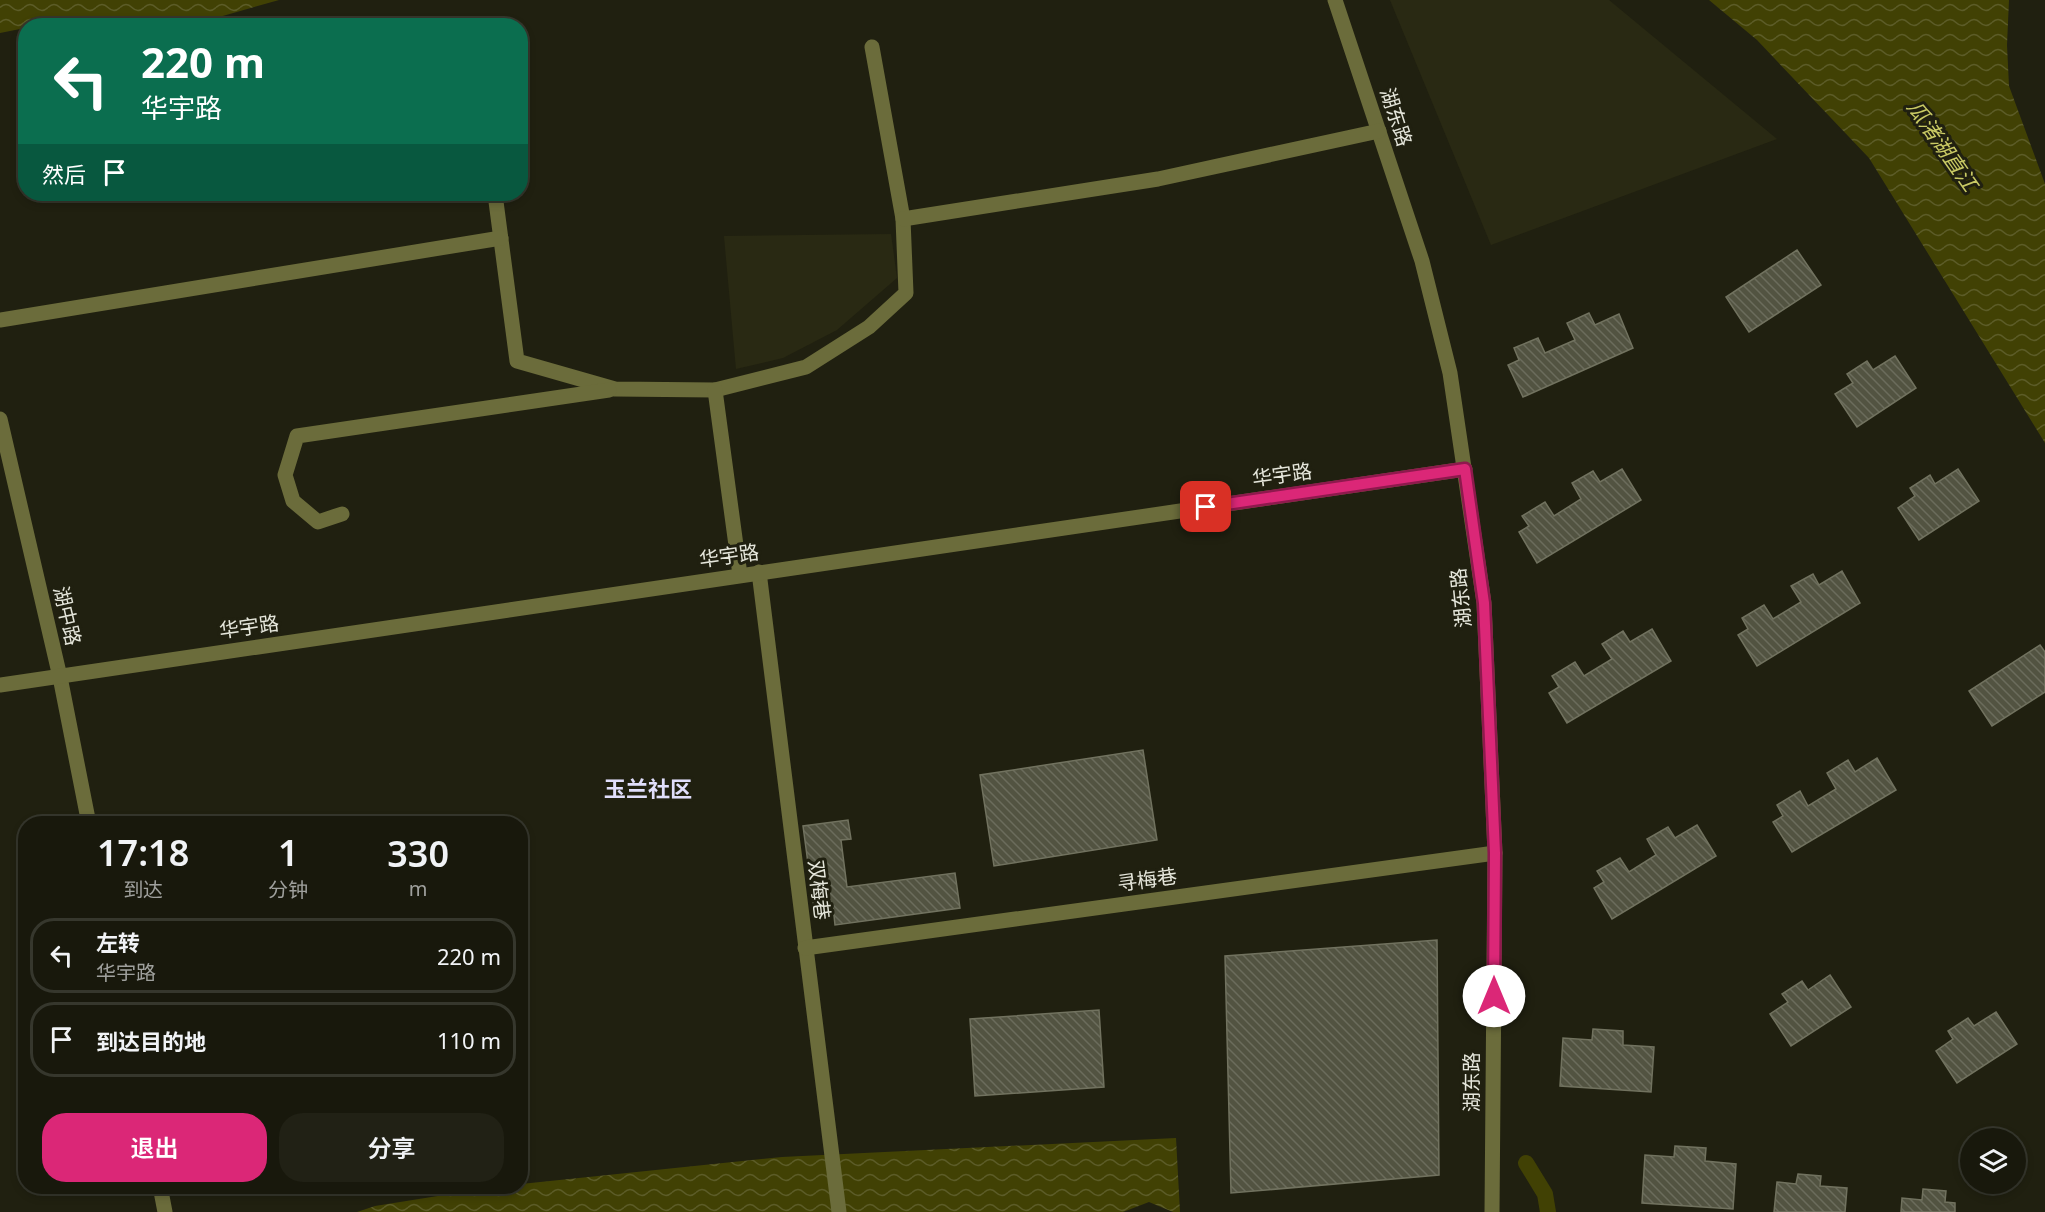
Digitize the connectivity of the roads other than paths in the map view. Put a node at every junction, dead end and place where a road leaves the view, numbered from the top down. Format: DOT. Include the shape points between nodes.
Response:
graph roads {
  1 [pos="1335,0"];
  2 [pos="872,47"];
  3 [pos="1379,131"];
  4 [pos="496,201"];
  5 [pos="903,219"];
  6 [pos="501,238"];
  7 [pos="0,320"];
  8 [pos="615,389"];
  9 [pos="715,390"];
  10 [pos="0,419"];
  11 [pos="1465,469"];
  12 [pos="342,514"];
  13 [pos="759,572"];
  14 [pos="740,575"];
  15 [pos="60,676"];
  16 [pos="0,685"];
  17 [pos="87,816"];
  18 [pos="1495,853"];
  19 [pos="805,948"];
  20 [pos="162,1194"];
  21 [pos="165,1212"];
  22 [pos="839,1212"];
  23 [pos="1492,1212"];
  1 -- 3 [label="street, 湖东路"];
  2 -- 5 [label="street"];
  3 -- 5 [label="street" via="1158,179"];
  3 -- 11 [label="street, 湖东路" via="1422,261 1450,373"];
  4 -- 6 [label="street"];
  5 -- 9 [label="street" via="906,293 884,314 806,367"];
  6 -- 7 [label="street"];
  6 -- 8 [label="street" via="518,361"];
  8 -- 9 [label="street"];
  8 -- 12 [label="street" via="297,436 285,475 292,501 318,522"];
  9 -- 14 [label="street"];
  10 -- 15 [label="street, 湖中路"];
  11 -- 13 [label="street, 华宇路"];
  11 -- 18 [label="street, 湖东路" via="1484,603"];
  13 -- 14 [label="street, 华宇路"];
  13 -- 19 [label="street, 双梅巷"];
  14 -- 15 [label="street, 华宇路"];
  15 -- 16 [label="street, 华宇路"];
  15 -- 17 [label="street, 湖中路"];
  18 -- 19 [label="street, 寻梅巷"];
  18 -- 23 [label="street, 湖东路"];
  19 -- 22 [label="street, 双梅巷"];
  20 -- 21 [label="street"];
}
